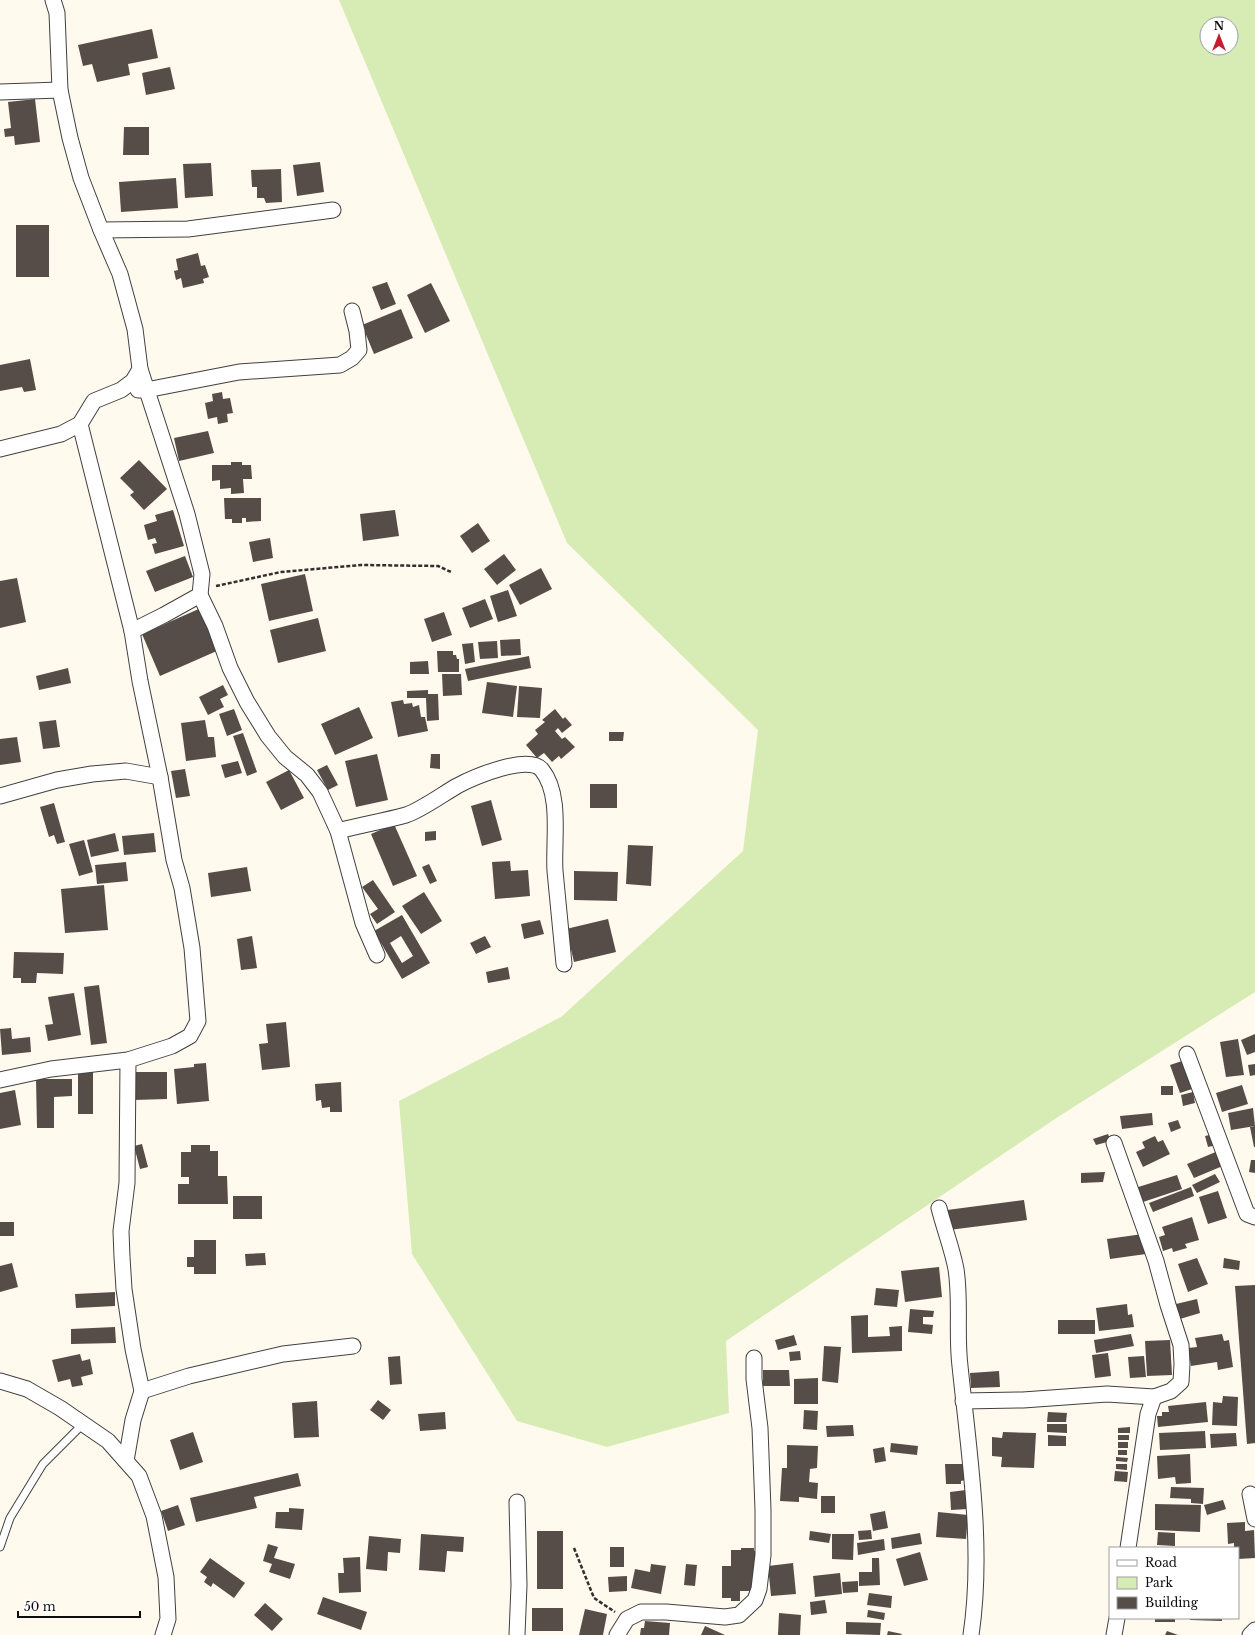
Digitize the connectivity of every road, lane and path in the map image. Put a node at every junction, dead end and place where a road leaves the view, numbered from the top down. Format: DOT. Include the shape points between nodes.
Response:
graph roads {
  1 [pos="53,0"];
  2 [pos="60,90"];
  3 [pos="0,92"];
  4 [pos="333,210"];
  5 [pos="101,230"];
  6 [pos="352,311"];
  7 [pos="140,369"];
  8 [pos="121,390"];
  9 [pos="146,390"];
  10 [pos="80,424"];
  11 [pos="0,449"];
  12 [pos="451,572"];
  13 [pos="200,592"];
  14 [pos="132,631"];
  15 [pos="160,777"];
  16 [pos="0,796"];
  17 [pos="338,831"];
  18 [pos="377,955"];
  19 [pos="564,964"];
  20 [pos="1187,1054"];
  21 [pos="128,1060"];
  22 [pos="0,1080"];
  23 [pos="1114,1143"];
  24 [pos="939,1208"];
  25 [pos="1255,1217"];
  26 [pos="353,1346"];
  27 [pos="754,1358"];
  28 [pos="0,1381"];
  29 [pos="142,1392"];
  30 [pos="1154,1397"];
  31 [pos="963,1401"];
  32 [pos="83,1424"];
  33 [pos="126,1461"];
  34 [pos="1250,1494"];
  35 [pos="517,1502"];
  36 [pos="1255,1519"];
  37 [pos="0,1547"];
  38 [pos="1128,1547"];
  39 [pos="574,1548"];
  40 [pos="627,1619"];
  41 [pos="1117,1619"];
  42 [pos="1255,1630"];
  43 [pos="163,1635"];
  44 [pos="517,1635"];
  45 [pos="617,1635"];
  46 [pos="971,1635"];
  47 [pos="1114,1635"];
  48 [pos="1250,1635"];
  1 -- 2 [label="street" via="57,13"];
  2 -- 3 [label="street"];
  2 -- 5 [label="street" via="81,178"];
  4 -- 5 [label="street" via="188,229"];
  5 -- 7 [label="street" via="120,274 135,329"];
  6 -- 9 [label="street" via="359,350 340,365 239,372"];
  7 -- 8 [label="street" via="133,382"];
  7 -- 9 [label="street"];
  8 -- 9 [label="street"];
  8 -- 10 [label="street" via="94,401"];
  9 -- 13 [label="street" via="187,514 202,574"];
  10 -- 11 [label="street" via="61,434"];
  10 -- 14 [label="street"];
  12 -- 13 [label="path" via="438,566 361,565 281,572"];
  13 -- 14 [label="street" via="164,615"];
  13 -- 17 [label="street" via="230,668 247,702 268,736 285,757 307,775 320,792"];
  14 -- 15 [label="street"];
  15 -- 16 [label="street" via="126,771 92,774 57,780"];
  15 -- 21 [label="street" via="192,948 198,1021 190,1036 172,1046"];
  17 -- 18 [label="street" via="363,923"];
  17 -- 19 [label="street" via="408,814 458,785 493,771 509,766 537,765 550,785 555,807 555,869"];
  20 -- 25 [label="street" via="1246,1214"];
  21 -- 22 [label="street" via="51,1069"];
  21 -- 29 [label="street" via="127,1183 121,1231 122,1257 124,1289"];
  23 -- 30 [label="street" via="1156,1261 1181,1345 1181,1382 1171,1391"];
  24 -- 31 [label="street" via="956,1268"];
  26 -- 29 [label="street" via="283,1354 189,1376"];
  27 -- 40 [label="street" via="763,1510 763,1555 756,1600 739,1615 725,1617 641,1612"];
  28 -- 32 [label="street" via="27,1389"];
  29 -- 33 [label="street" via="133,1420"];
  30 -- 31 [label="street" via="1107,1394"];
  30 -- 38 [label="street" via="1148,1414"];
  31 -- 46 [label="street" via="975,1532 976,1577"];
  32 -- 33 [label="street" via="108,1441"];
  32 -- 37 [label="lane" via="43,1464 10,1518"];
  33 -- 43 [label="street" via="139,1476 154,1516 166,1577 168,1619"];
  34 -- 36 [label="street"];
  35 -- 44 [label="street"];
  39 -- 40 [label="path" via="594,1598"];
  40 -- 45 [label="street"];
  41 -- 47 [label="street"];
  42 -- 48 [label="street"];
}
